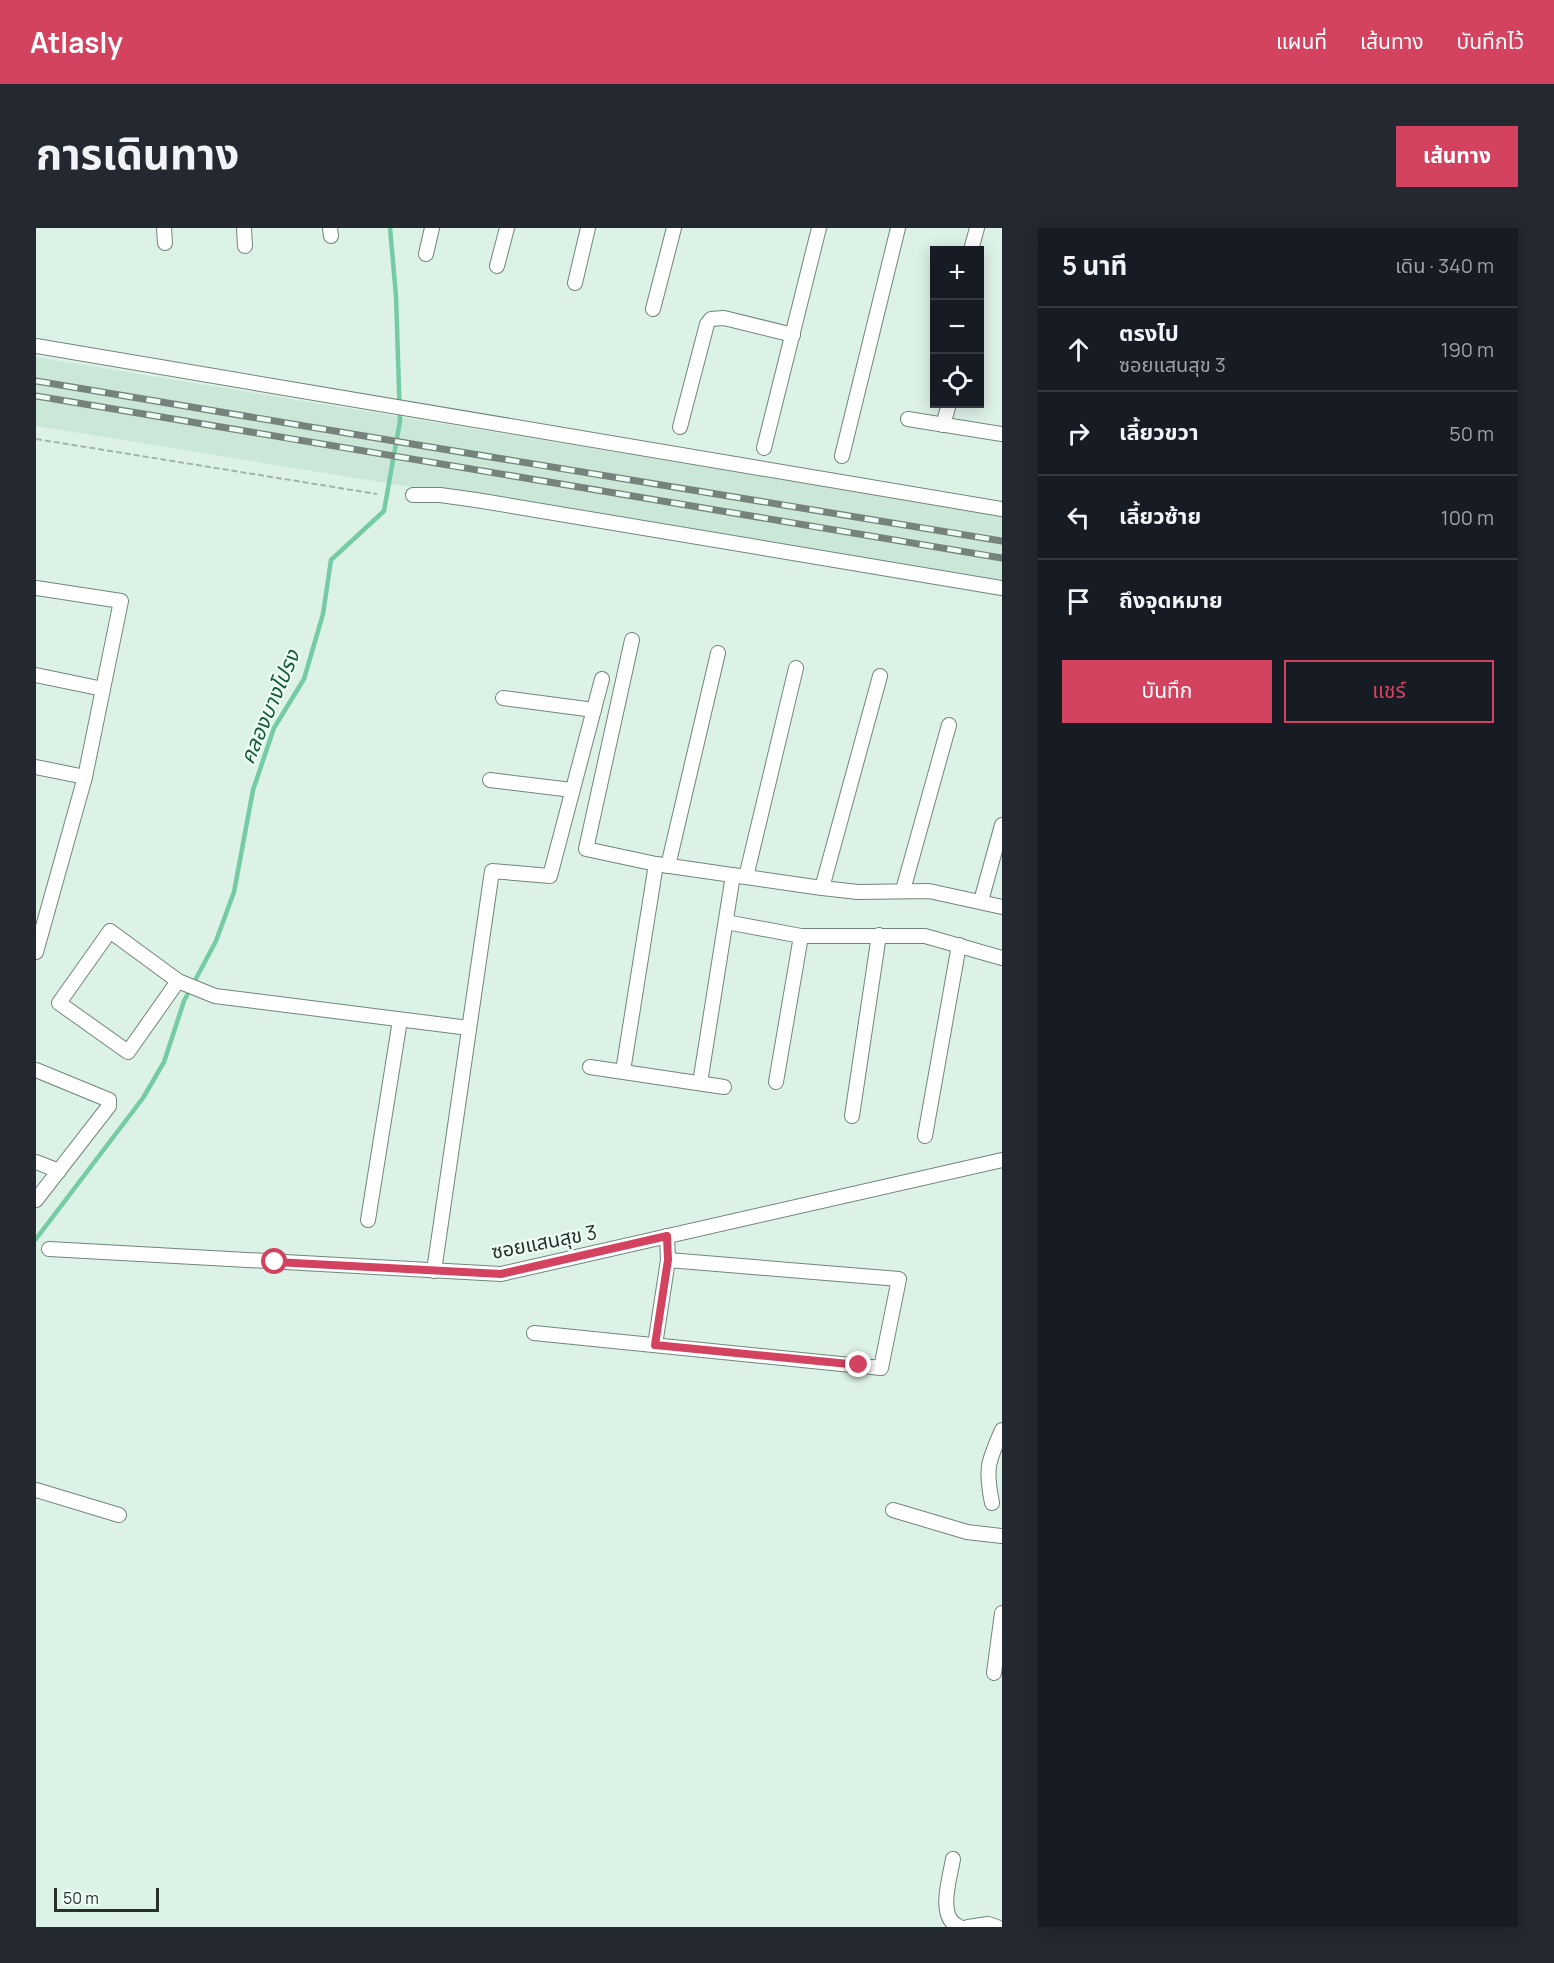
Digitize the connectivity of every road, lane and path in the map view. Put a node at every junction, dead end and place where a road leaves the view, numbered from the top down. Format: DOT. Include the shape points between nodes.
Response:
graph roads {
  1 [pos="164,228"];
  2 [pos="244,228"];
  3 [pos="432,228"];
  4 [pos="507,228"];
  5 [pos="588,228"];
  6 [pos="674,228"];
  7 [pos="819,228"];
  8 [pos="898,228"];
  9 [pos="977,228"];
  10 [pos="165,243"];
  11 [pos="245,246"];
  12 [pos="972,246"];
  13 [pos="426,254"];
  14 [pos="497,266"];
  15 [pos="575,283"];
  16 [pos="653,309"];
  17 [pos="794,335"];
  18 [pos="36,346"];
  19 [pos="948,408"];
  20 [pos="908,420"];
  21 [pos="943,425"];
  22 [pos="680,427"];
  23 [pos="1002,434"];
  24 [pos="36,439"];
  25 [pos="764,448"];
  26 [pos="842,456"];
  27 [pos="377,494"];
  28 [pos="413,495"];
  29 [pos="1002,509"];
  30 [pos="36,588"];
  31 [pos="1002,588"];
  32 [pos="632,640"];
  33 [pos="718,653"];
  34 [pos="796,668"];
  35 [pos="36,675"];
  36 [pos="880,676"];
  37 [pos="602,679"];
  38 [pos="103,689"];
  39 [pos="503,698"];
  40 [pos="594,710"];
  41 [pos="949,725"];
  42 [pos="36,767"];
  43 [pos="85,777"];
  44 [pos="490,780"];
  45 [pos="572,790"];
  46 [pos="1002,825"];
  47 [pos="662,865"];
  48 [pos="740,876"];
  49 [pos="822,888"];
  50 [pos="903,890"];
  51 [pos="981,901"];
  52 [pos="1002,907"];
  53 [pos="726,922"];
  54 [pos="879,935"];
  55 [pos="801,936"];
  56 [pos="959,945"];
  57 [pos="36,952"];
  58 [pos="1002,958"];
  59 [pos="181,982"];
  60 [pos="400,1020"];
  61 [pos="469,1028"];
  62 [pos="590,1066"];
  63 [pos="36,1070"];
  64 [pos="623,1071"];
  65 [pos="776,1082"];
  66 [pos="700,1083"];
  67 [pos="724,1087"];
  68 [pos="852,1116"];
  69 [pos="925,1136"];
  70 [pos="1002,1160"];
  71 [pos="36,1162"];
  72 [pos="59,1171"];
  73 [pos="36,1200"];
  74 [pos="368,1220"];
  75 [pos="667,1236"];
  76 [pos="48,1249"];
  77 [pos="668,1260"];
  78 [pos="434,1271"];
  79 [pos="534,1333"];
  80 [pos="655,1345"];
  81 [pos="1002,1430"];
  82 [pos="36,1490"];
  83 [pos="992,1503"];
  84 [pos="893,1510"];
  85 [pos="119,1515"];
  86 [pos="1002,1536"];
  87 [pos="1002,1613"];
  88 [pos="994,1673"];
  89 [pos="953,1859"];
  90 [pos="960,1927"];
  91 [pos="968,1927"];
  92 [pos="997,1927"];
  1 -- 10 [label="street"];
  2 -- 11 [label="street"];
  3 -- 13 [label="street"];
  4 -- 14 [label="street"];
  5 -- 15 [label="street"];
  6 -- 16 [label="street"];
  7 -- 17 [label="street"];
  8 -- 26 [label="street"];
  9 -- 12 [label="street"];
  17 -- 22 [label="street" via="724,318 711,319"];
  17 -- 25 [label="street"];
  18 -- 29 [label="street"];
  19 -- 21 [label="street"];
  20 -- 21 [label="street"];
  21 -- 23 [label="street"];
  24 -- 27 [label="path"];
  28 -- 31 [label="street" via="476,500"];
  30 -- 38 [label="street" via="121,601"];
  32 -- 47 [label="street" via="586,849"];
  33 -- 47 [label="street"];
  34 -- 48 [label="street"];
  35 -- 38 [label="street"];
  36 -- 49 [label="street"];
  37 -- 40 [label="street"];
  38 -- 43 [label="street"];
  39 -- 40 [label="street"];
  40 -- 45 [label="street"];
  41 -- 50 [label="street"];
  42 -- 43 [label="street"];
  43 -- 57 [label="street"];
  44 -- 45 [label="street"];
  45 -- 61 [label="street" via="550,876 492,871"];
  46 -- 51 [label="street"];
  47 -- 48 [label="street"];
  47 -- 64 [label="street"];
  48 -- 49 [label="street"];
  48 -- 53 [label="street"];
  49 -- 50 [label="street" via="858,892"];
  50 -- 51 [label="street"];
  51 -- 52 [label="street"];
  53 -- 55 [label="street"];
  53 -- 66 [label="street"];
  54 -- 55 [label="street"];
  54 -- 56 [label="street" via="925,936"];
  54 -- 68 [label="street"];
  55 -- 65 [label="street"];
  56 -- 58 [label="street"];
  56 -- 69 [label="street"];
  59 -- 59 [label="street" via="110,931 59,1003 128,1052"];
  59 -- 60 [label="street" via="215,996"];
  60 -- 61 [label="street"];
  60 -- 74 [label="street"];
  61 -- 78 [label="street"];
  62 -- 64 [label="street"];
  63 -- 72 [label="street" via="109,1100 109,1106"];
  64 -- 66 [label="street"];
  66 -- 67 [label="street"];
  70 -- 75 [label="street, ซอยแสนสุข 3"];
  71 -- 72 [label="street"];
  72 -- 73 [label="street"];
  75 -- 77 [label="street"];
  75 -- 78 [label="street, ซอยแสนสุข 3" via="501,1274"];
  76 -- 78 [label="street, ซอยแสนสุข 3"];
  77 -- 80 [label="street"];
  77 -- 80 [label="street" via="899,1279 881,1368"];
  79 -- 80 [label="street"];
  81 -- 83 [label="street" via="987,1470"];
  82 -- 85 [label="street"];
  84 -- 86 [label="street" via="967,1532"];
  87 -- 88 [label="street"];
  89 -- 90 [label="street" via="946,1902 948,1917"];
  91 -- 92 [label="street"];
}
